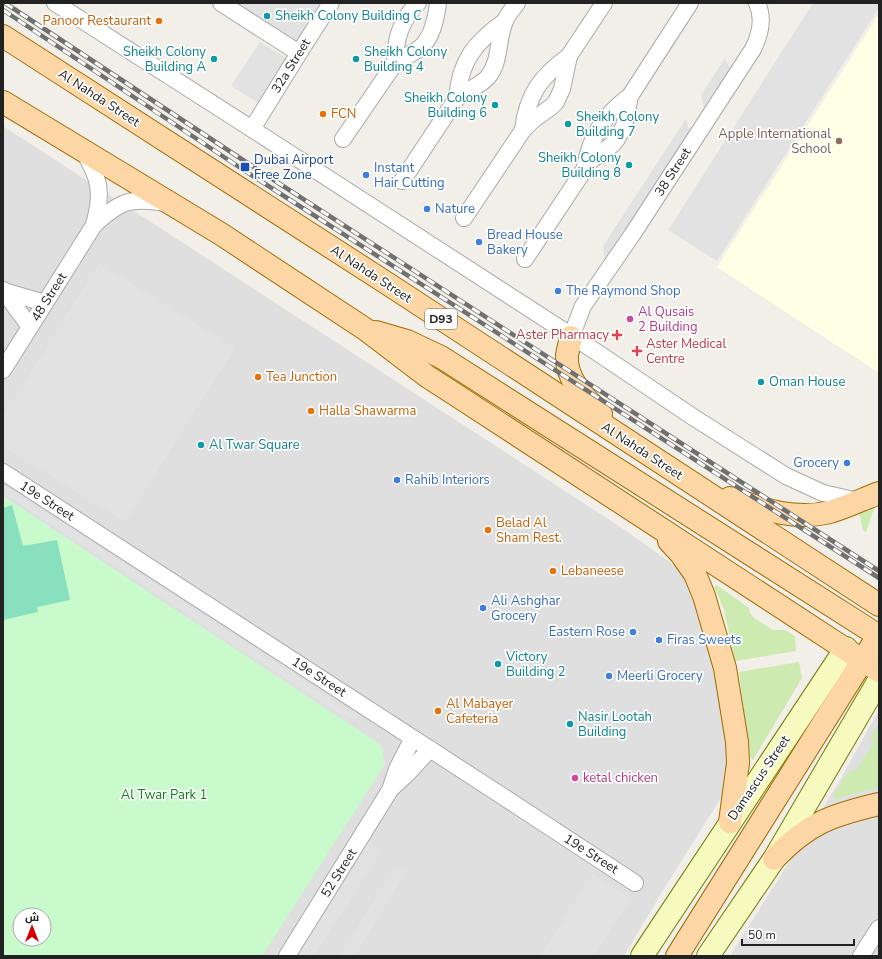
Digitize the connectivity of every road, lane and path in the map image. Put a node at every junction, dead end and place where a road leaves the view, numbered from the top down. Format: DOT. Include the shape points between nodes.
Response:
graph roads {
  1 [pos="55,3"];
  2 [pos="221,3"];
  3 [pos="331,3"];
  4 [pos="418,3"];
  5 [pos="438,3"];
  6 [pos="517,3"];
  7 [pos="604,3"];
  8 [pos="690,3"];
  9 [pos="757,3"];
  10 [pos="505,21"];
  11 [pos="3,36"];
  12 [pos="299,53"];
  13 [pos="569,56"];
  14 [pos="395,62"];
  15 [pos="630,96"];
  16 [pos="458,98"];
  17 [pos="9,111"];
  18 [pos="252,129"];
  19 [pos="523,130"];
  20 [pos="343,139"];
  21 [pos="82,150"];
  22 [pos="585,168"];
  23 [pos="402,181"];
  24 [pos="169,203"];
  25 [pos="464,218"];
  26 [pos="94,225"];
  27 [pos="525,259"];
  28 [pos="3,291"];
  29 [pos="45,303"];
  30 [pos="30,327"];
  31 [pos="365,329"];
  32 [pos="571,336"];
  33 [pos="3,370"];
  34 [pos="626,441"];
  35 [pos="3,472"];
  36 [pos="693,483"];
  37 [pos="879,494"];
  38 [pos="858,501"];
  39 [pos="656,525"];
  40 [pos="878,604"];
  41 [pos="875,633"];
  42 [pos="863,660"];
  43 [pos="879,680"];
  44 [pos="413,738"];
  45 [pos="430,749"];
  46 [pos="390,790"];
  47 [pos="879,804"];
  48 [pos="730,822"];
  49 [pos="774,859"];
  50 [pos="635,883"];
  51 [pos="879,928"];
  52 [pos="287,956"];
  53 [pos="642,956"];
  54 [pos="677,956"];
  55 [pos="708,956"];
  56 [pos="861,956"];
  1 -- 18 [label="street"];
  2 -- 12 [label="street"];
  3 -- 12 [label="street, 32a Street"];
  4 -- 14 [label="street" via="401,28 397,39"];
  5 -- 14 [label="street" via="434,23 424,44"];
  6 -- 10 [label="street"];
  7 -- 13 [label="street"];
  8 -- 15 [label="street"];
  9 -- 32 [label="street, 38 Street" via="760,9 760,25 753,49 586,302"];
  10 -- 16 [label="street" via="485,35 470,53 460,75"];
  10 -- 16 [label="street" via="492,70 484,82"];
  11 -- 34 [label="main road, Al Nahda Street / D93"];
  12 -- 18 [label="street, 32a Street"];
  13 -- 19 [label="street" via="552,69 537,87 527,108"];
  13 -- 19 [label="street" via="562,89 556,102"];
  14 -- 20 [label="street"];
  15 -- 22 [label="street" via="614,109 600,126 590,146"];
  15 -- 22 [label="street" via="624,126 618,139"];
  16 -- 23 [label="street"];
  17 -- 21 [label="main road"];
  18 -- 32 [label="street"];
  19 -- 25 [label="street"];
  21 -- 24 [label="main road"];
  21 -- 26 [label="street, 48 Street" via="91,163 100,193"];
  22 -- 27 [label="street"];
  24 -- 26 [label="street, 48 Street" via="138,199 125,202"];
  24 -- 31 [label="main road" via="221,234"];
  26 -- 29 [label="street, 48 Street"];
  28 -- 29 [label="street"];
  28 -- 30 [label="street"];
  29 -- 30 [label="street, 48 Street"];
  30 -- 33 [label="street, 48 Street"];
  31 -- 39 [label="main road" via="434,380"];
  31 -- 41 [label="main road" via="407,341 441,358"];
  32 -- 34 [label="main road" via="567,356 571,377 584,396"];
  32 -- 38 [label="street" via="786,476 823,493"];
  34 -- 36 [label="main road, Al Nahda Street / D93"];
  35 -- 44 [label="street, 19e Street"];
  36 -- 38 [label="main road" via="758,508 784,514 828,512"];
  36 -- 40 [label="main road, Al Nahda Street / D93"];
  37 -- 38 [label="main road"];
  39 -- 42 [label="main road"];
  39 -- 48 [label="main road" via="695,574 725,668 738,763"];
  40 -- 41 [label="main road, Damascus Street"];
  41 -- 42 [label="main road, Damascus Street"];
  42 -- 48 [label="main road, Damascus Street"];
  42 -- 54 [label="main road"];
  43 -- 49 [label="main road"];
  44 -- 45 [label="street, 19e Street"];
  44 -- 46 [label="street, 52 Street"];
  45 -- 46 [label="street, 52 Street"];
  45 -- 50 [label="street, 19e Street"];
  46 -- 52 [label="street, 52 Street"];
  47 -- 49 [label="main road" via="846,812 814,826 786,846"];
  48 -- 53 [label="main road, Damascus Street"];
  49 -- 55 [label="main road"];
  51 -- 56 [label="street"];
}
